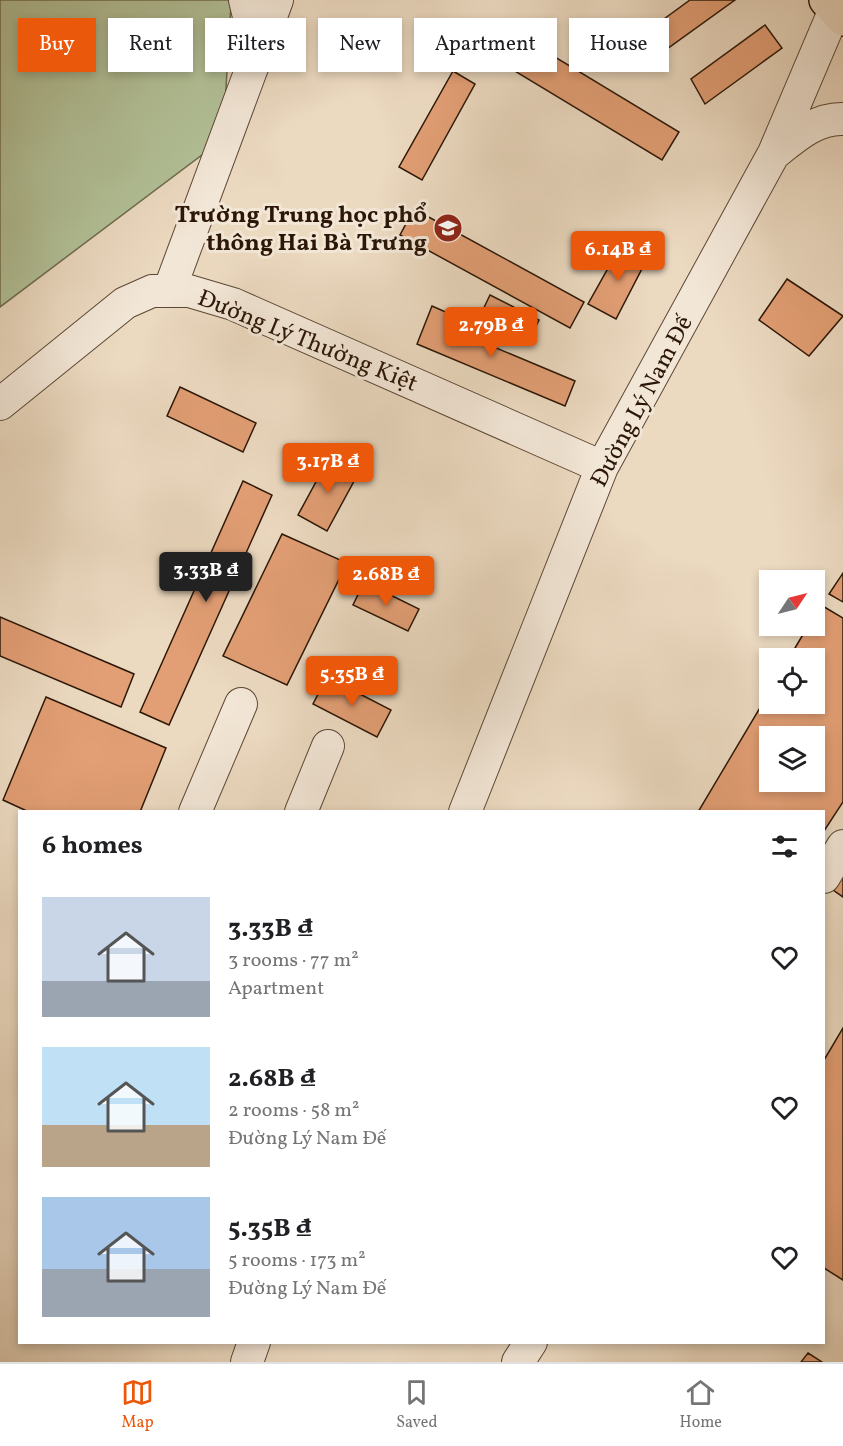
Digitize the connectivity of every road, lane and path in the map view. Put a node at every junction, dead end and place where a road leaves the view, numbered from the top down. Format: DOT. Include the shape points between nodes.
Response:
graph roads {
  1 [pos="245,0"];
  2 [pos="277,0"];
  3 [pos="836,8"];
  4 [pos="249,18"];
  5 [pos="271,18"];
  6 [pos="251,72"];
  7 [pos="843,119"];
  8 [pos="774,153"];
  9 [pos="169,291"];
  10 [pos="0,404"];
  11 [pos="602,466"];
  12 [pos="241,704"];
  13 [pos="328,746"];
  14 [pos="196,810"];
  15 [pos="302,810"];
  16 [pos="466,810"];
  17 [pos="843,846"];
  18 [pos="825,875"];
  19 [pos="253,1344"];
  20 [pos="530,1344"];
  21 [pos="247,1362"];
  22 [pos="518,1362"];
  1 -- 4 [label="street"];
  2 -- 5 [label="street"];
  3 -- 8 [label="street, Đường Lý Nam Đế"];
  6 -- 9 [label="street"];
  7 -- 8 [label="street" via="832,118 807,129"];
  8 -- 11 [label="street, Đường Lý Nam Đế"];
  9 -- 10 [label="street, Đường Lý Thường Kiệt" via="152,291 125,303"];
  9 -- 11 [label="street, Đường Lý Thường Kiệt" via="189,291 233,304"];
  11 -- 16 [label="street, Đường Lý Nam Đế"];
  12 -- 14 [label="street"];
  13 -- 15 [label="street"];
  17 -- 18 [label="street"];
  19 -- 21 [label="street"];
  20 -- 22 [label="street"];
}
